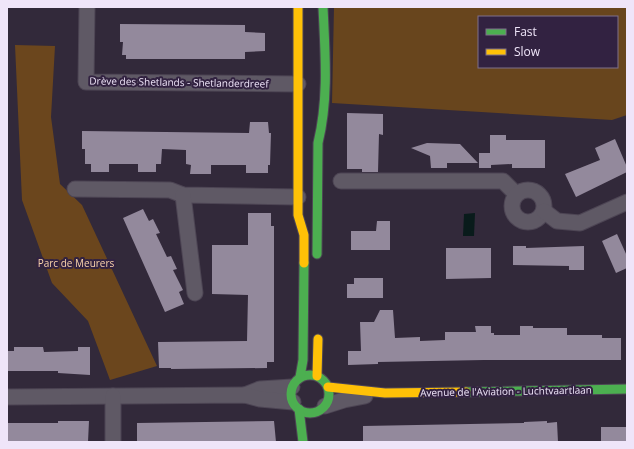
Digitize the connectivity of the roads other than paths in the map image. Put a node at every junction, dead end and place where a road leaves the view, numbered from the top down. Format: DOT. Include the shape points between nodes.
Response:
graph roads {
  1 [pos="87,7"];
  2 [pos="298,7"];
  3 [pos="323,7"];
  4 [pos="298,84"];
  5 [pos="341,181"];
  6 [pos="75,189"];
  7 [pos="516,194"];
  8 [pos="183,195"];
  9 [pos="298,197"];
  10 [pos="627,202"];
  11 [pos="544,211"];
  12 [pos="317,266"];
  13 [pos="195,293"];
  14 [pos="318,329"];
  15 [pos="317,376"];
  16 [pos="296,382"];
  17 [pos="328,387"];
  18 [pos="627,389"];
  19 [pos="385,393"];
  20 [pos="245,395"];
  21 [pos="114,396"];
  22 [pos="7,397"];
  23 [pos="296,406"];
  24 [pos="322,408"];
  25 [pos="319,422"];
  26 [pos="113,442"];
  27 [pos="303,442"];
  1 -- 4 [label="street, Drève des Shetlands - Shetlanderdreef" via="86,82"];
  2 -- 4 [label="street"];
  3 -- 12 [label="street" via="324,98 323,127 318,143"];
  4 -- 9 [label="street"];
  5 -- 7 [label="street" via="503,181"];
  6 -- 8 [label="street" via="170,190"];
  7 -- 11 [label="street" via="528,190 538,194 544,202"];
  7 -- 11 [label="street" via="512,209 516,218 522,222 536,221"];
  8 -- 9 [label="street"];
  8 -- 13 [label="street"];
  9 -- 16 [label="street" via="298,215 304,235 303,360"];
  10 -- 11 [label="street" via="580,223 557,221"];
  14 -- 15 [label="street"];
  15 -- 16 [label="street" via="311,374"];
  15 -- 17 [label="street" via="326,382"];
  16 -- 20 [label="street" via="260,389"];
  16 -- 23 [label="street" via="291,392"];
  17 -- 19 [label="street, Avenue de l'Aviation - Luchtvaartlaan"];
  17 -- 24 [label="street" via="329,397"];
  18 -- 19 [label="street, Avenue de l'Aviation - Luchtvaartlaan"];
  19 -- 24 [label="street, Avenue de l'Aviation - Luchtvaartlaan" via="344,400"];
  20 -- 21 [label="street"];
  20 -- 23 [label="street"];
  21 -- 22 [label="street"];
  21 -- 26 [label="street"];
  23 -- 24 [label="street" via="313,413"];
  23 -- 27 [label="street"];
  24 -- 25 [label="street"];
}
